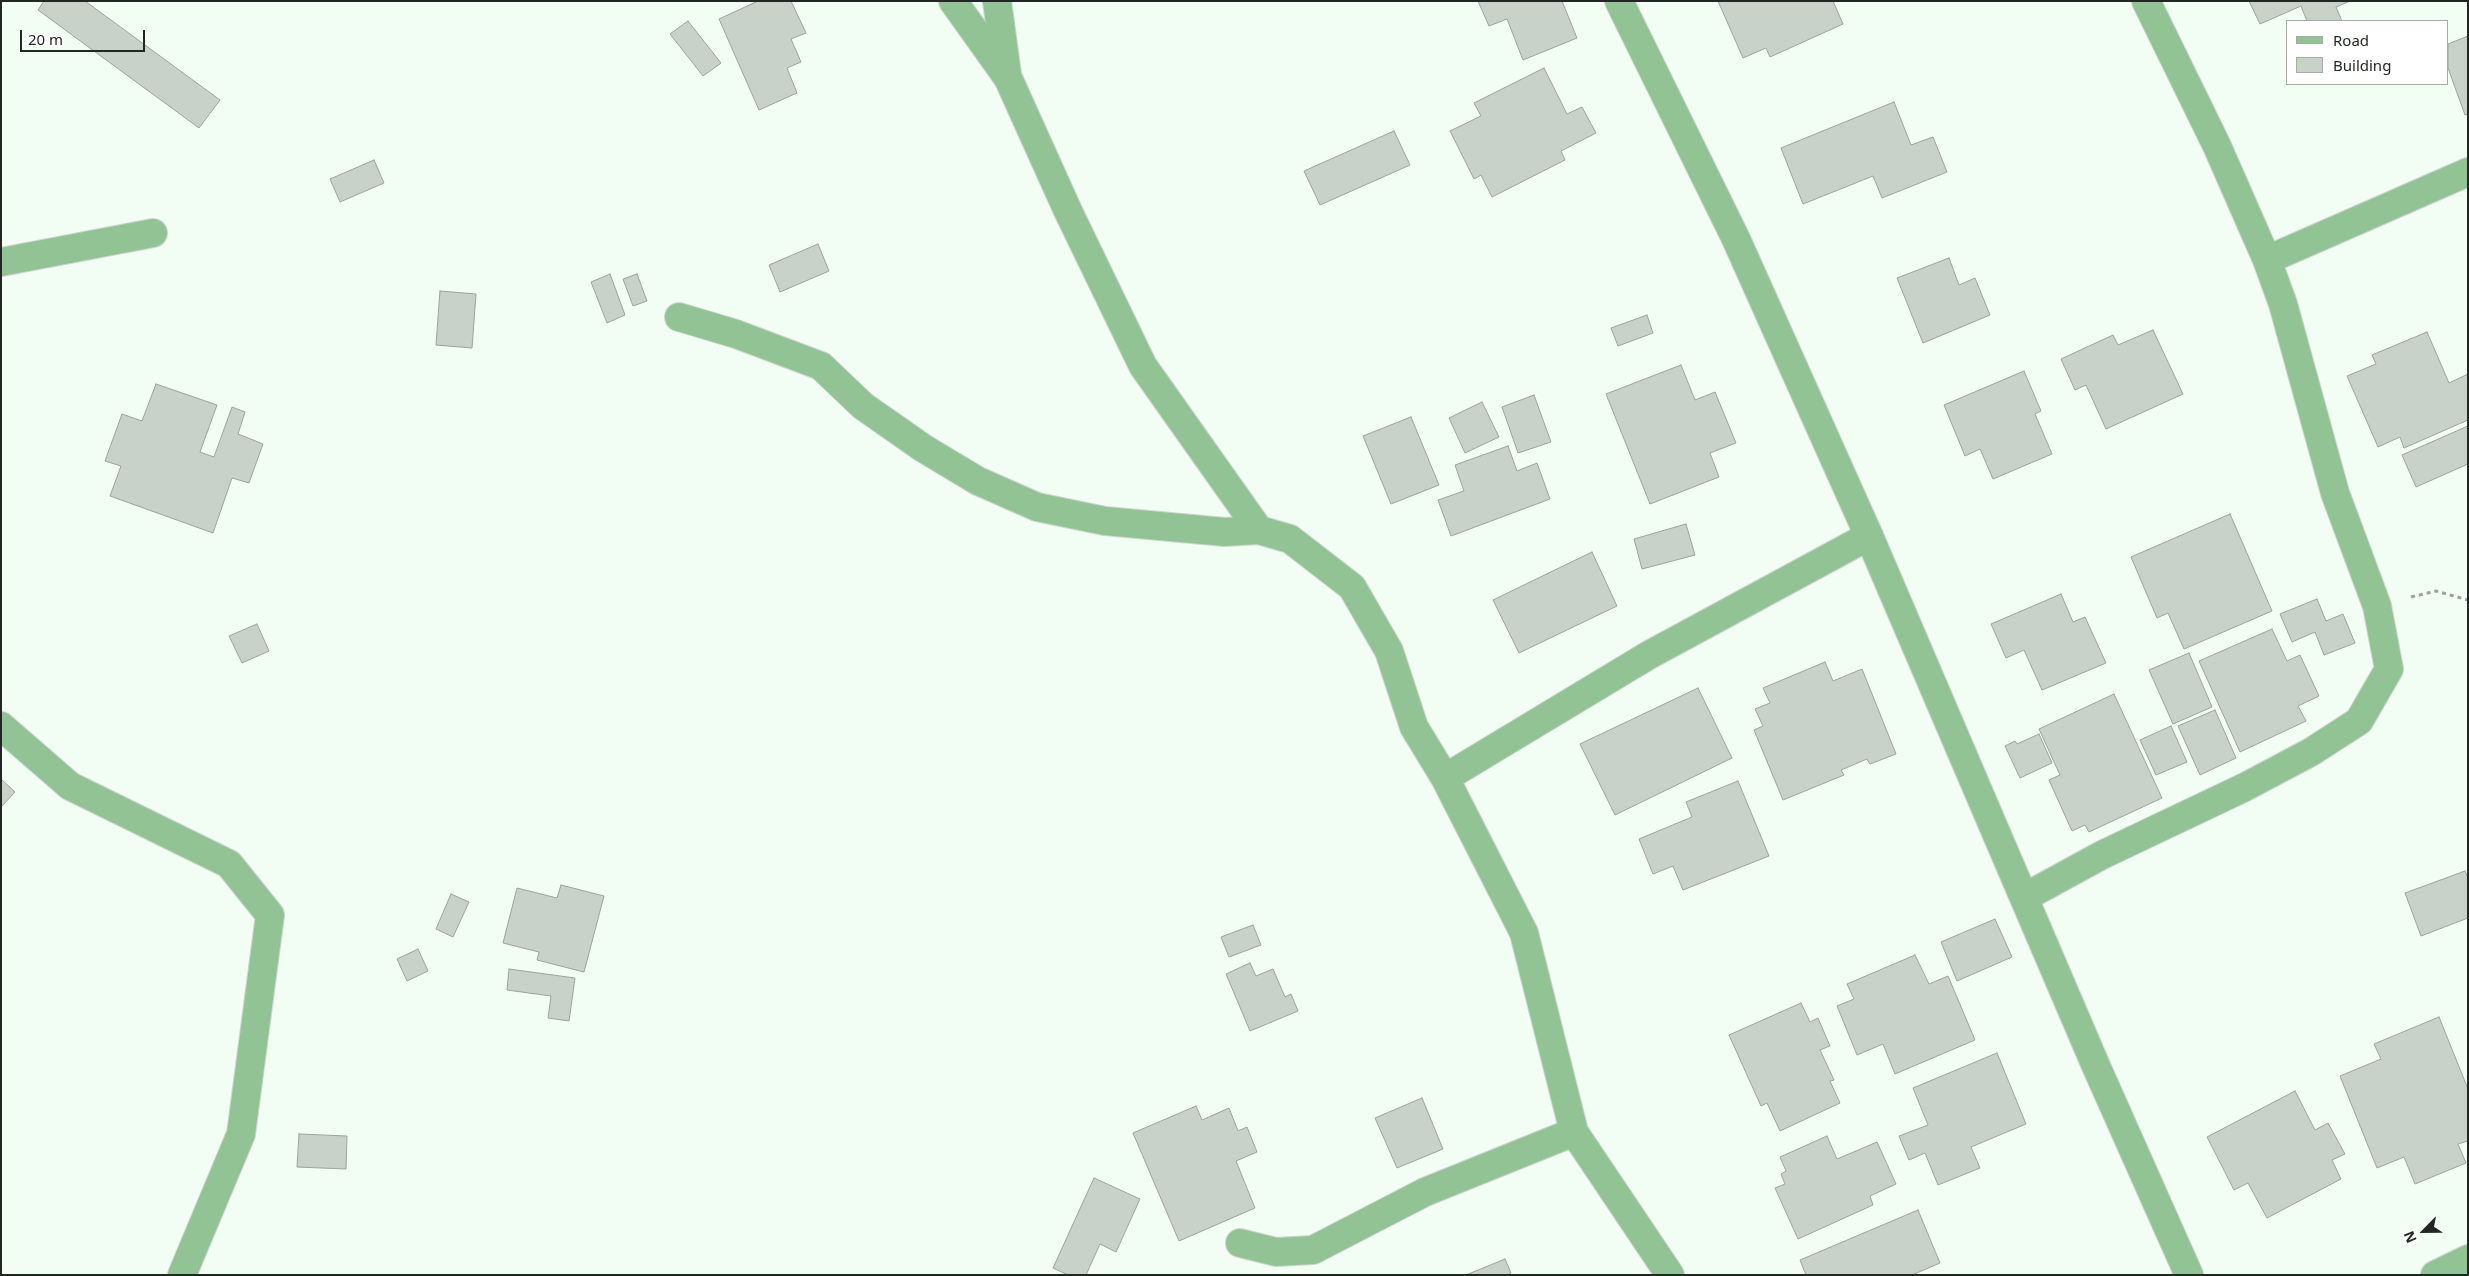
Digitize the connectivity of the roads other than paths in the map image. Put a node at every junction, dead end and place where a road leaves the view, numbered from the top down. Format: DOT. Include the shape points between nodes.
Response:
graph roads {
  1 [pos="953,1"];
  2 [pos="997,1"];
  3 [pos="1619,1"];
  4 [pos="2146,1"];
  5 [pos="1008,78"];
  6 [pos="2468,172"];
  7 [pos="153,233"];
  8 [pos="2267,260"];
  9 [pos="1,262"];
  10 [pos="679,317"];
  11 [pos="1259,530"];
  12 [pos="1869,536"];
  13 [pos="1,726"];
  14 [pos="1445,778"];
  15 [pos="2025,897"];
  16 [pos="1574,1132"];
  17 [pos="1240,1243"];
  18 [pos="2468,1259"];
  19 [pos="182,1275"];
  20 [pos="1670,1275"];
  21 [pos="2189,1275"];
  22 [pos="2435,1275"];
  1 -- 5 [label="street"];
  2 -- 5 [label="street"];
  3 -- 12 [label="street" via="1736,239"];
  4 -- 8 [label="street" via="2217,146"];
  5 -- 11 [label="street" via="1143,366"];
  6 -- 8 [label="street"];
  7 -- 9 [label="street"];
  8 -- 15 [label="street" via="2335,493 2377,606 2389,669 2359,721 2311,752 2102,855"];
  10 -- 11 [label="street" via="736,334 821,366 863,406 922,448 978,481 1037,507 1123,523 1225,532"];
  11 -- 14 [label="street" via="1290,539 1352,587 1389,651 1414,727"];
  12 -- 14 [label="street" via="1649,655"];
  12 -- 15 [label="street"];
  13 -- 19 [label="street" via="70,786 229,864 270,915 241,1134"];
  14 -- 16 [label="street" via="1524,933"];
  15 -- 21 [label="street"];
  16 -- 17 [label="street" via="1426,1192 1313,1250 1276,1252"];
  16 -- 20 [label="street"];
  18 -- 22 [label="street"];
}
